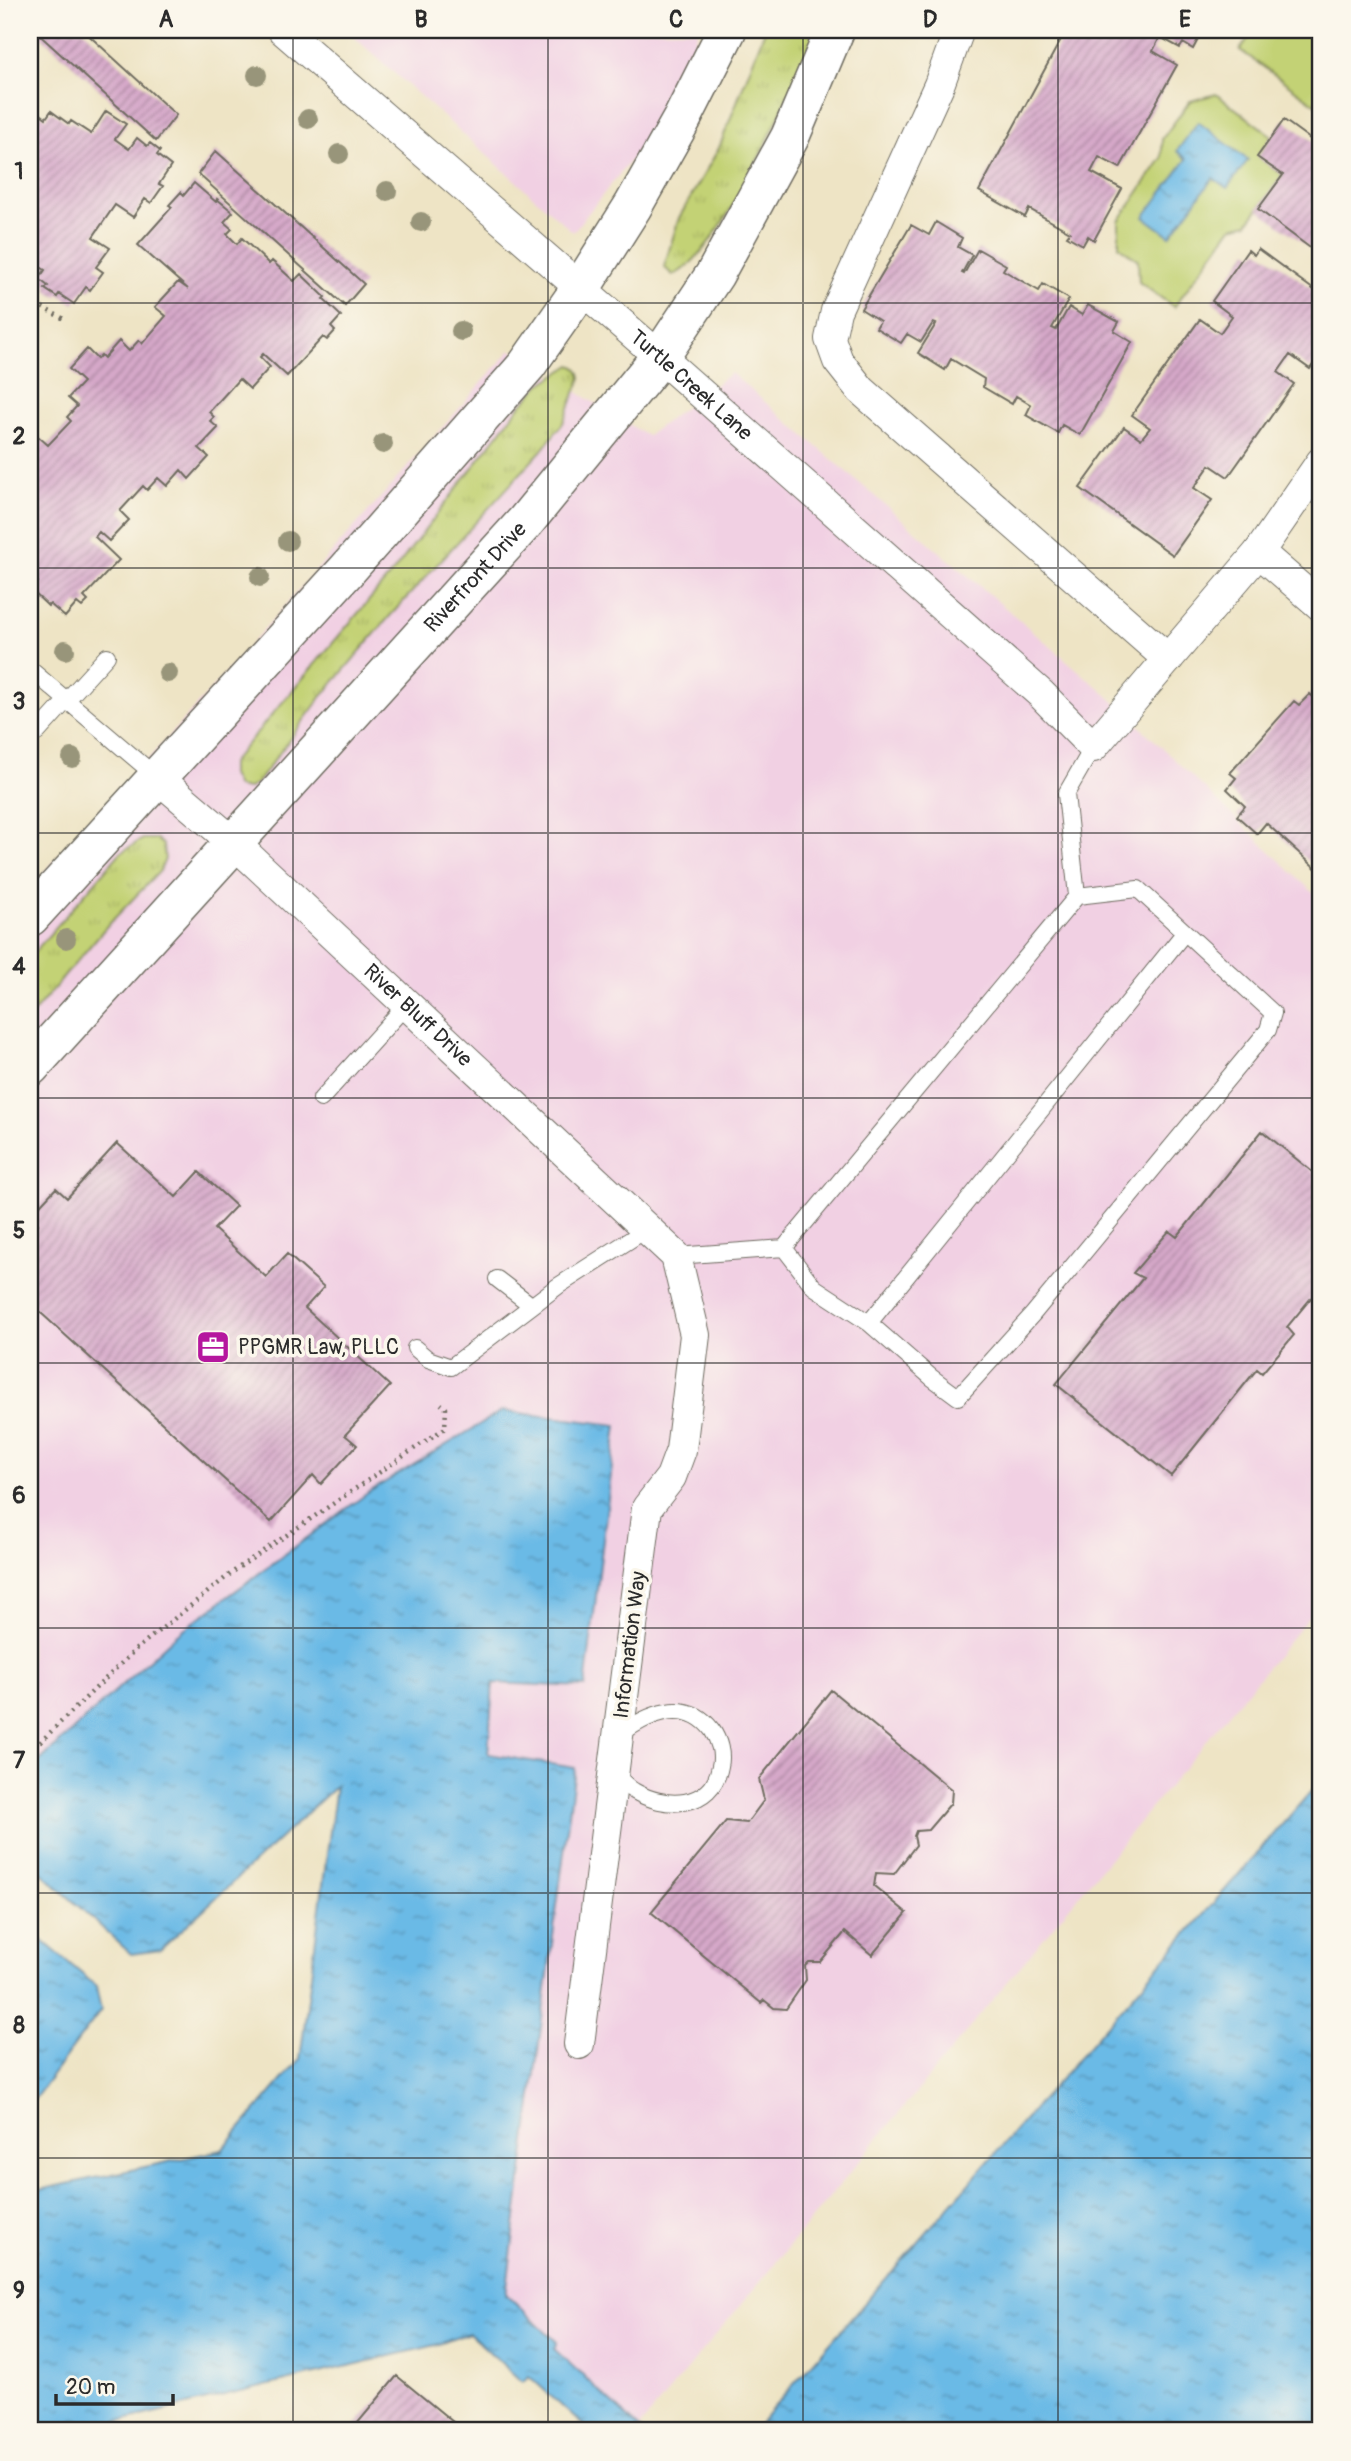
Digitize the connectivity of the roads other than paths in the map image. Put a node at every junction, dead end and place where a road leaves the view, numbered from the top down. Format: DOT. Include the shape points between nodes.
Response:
graph roads {
  1 [pos="283,30"];
  2 [pos="727,30"];
  3 [pos="835,30"];
  4 [pos="958,30"];
  5 [pos="581,288"];
  6 [pos="660,357"];
  7 [pos="1321,462"];
  8 [pos="1259,552"];
  9 [pos="1321,606"];
  10 [pos="107,656"];
  11 [pos="1168,659"];
  12 [pos="30,669"];
  13 [pos="67,700"];
  14 [pos="37,733"];
  15 [pos="1093,747"];
  16 [pos="158,778"];
  17 [pos="233,842"];
  18 [pos="1077,896"];
  19 [pos="30,917"];
  20 [pos="1185,932"];
  21 [pos="407,1004"];
  22 [pos="30,1067"];
  23 [pos="321,1099"];
  24 [pos="647,1229"];
  25 [pos="784,1248"];
  26 [pos="676,1256"];
  27 [pos="497,1279"];
  28 [pos="531,1305"];
  29 [pos="869,1323"];
  30 [pos="415,1348"];
  31 [pos="618,1736"];
  32 [pos="613,1773"];
  33 [pos="579,2045"];
  1 -- 5 [label="street, Turtle Creek Lane"];
  2 -- 5 [label="street" via="633,206"];
  3 -- 6 [label="street, Riverfront Drive" via="790,137 715,274"];
  4 -- 11 [label="street" via="939,85 836,311 830,338 838,361 861,390"];
  5 -- 6 [label="street, Turtle Creek Lane"];
  5 -- 16 [label="street" via="519,375"];
  6 -- 15 [label="street, Turtle Creek Lane" via="1041,694"];
  6 -- 17 [label="street, Riverfront Drive" via="526,521"];
  7 -- 8 [label="street"];
  8 -- 9 [label="street"];
  8 -- 11 [label="street"];
  10 -- 13 [label="lane"];
  11 -- 15 [label="street"];
  12 -- 13 [label="lane"];
  13 -- 14 [label="lane"];
  13 -- 16 [label="lane"];
  15 -- 18 [label="lane" via="1066,794"];
  16 -- 17 [label="street, River Bluff Drive"];
  16 -- 19 [label="street"];
  17 -- 21 [label="street, River Bluff Drive"];
  17 -- 22 [label="street, Riverfront Drive"];
  18 -- 20 [label="lane" via="1138,889"];
  18 -- 25 [label="lane"];
  20 -- 29 [label="lane"];
  20 -- 29 [label="lane" via="1273,1013 1268,1030 1033,1314 958,1397"];
  21 -- 23 [label="lane"];
  21 -- 24 [label="street, River Bluff Drive"];
  24 -- 26 [label="street, River Bluff Drive"];
  24 -- 28 [label="lane"];
  25 -- 26 [label="lane"];
  25 -- 29 [label="lane" via="814,1287"];
  26 -- 31 [label="street, Information Way" via="695,1335 686,1411 681,1450 671,1477 647,1508"];
  27 -- 28 [label="lane"];
  28 -- 30 [label="lane" via="451,1367 428,1359"];
  31 -- 32 [label="street, Information Way"];
  31 -- 32 [label="lane" via="662,1711 693,1714 716,1735 721,1765 705,1793 677,1804 633,1791"];
  32 -- 33 [label="street, Information Way"];
}
